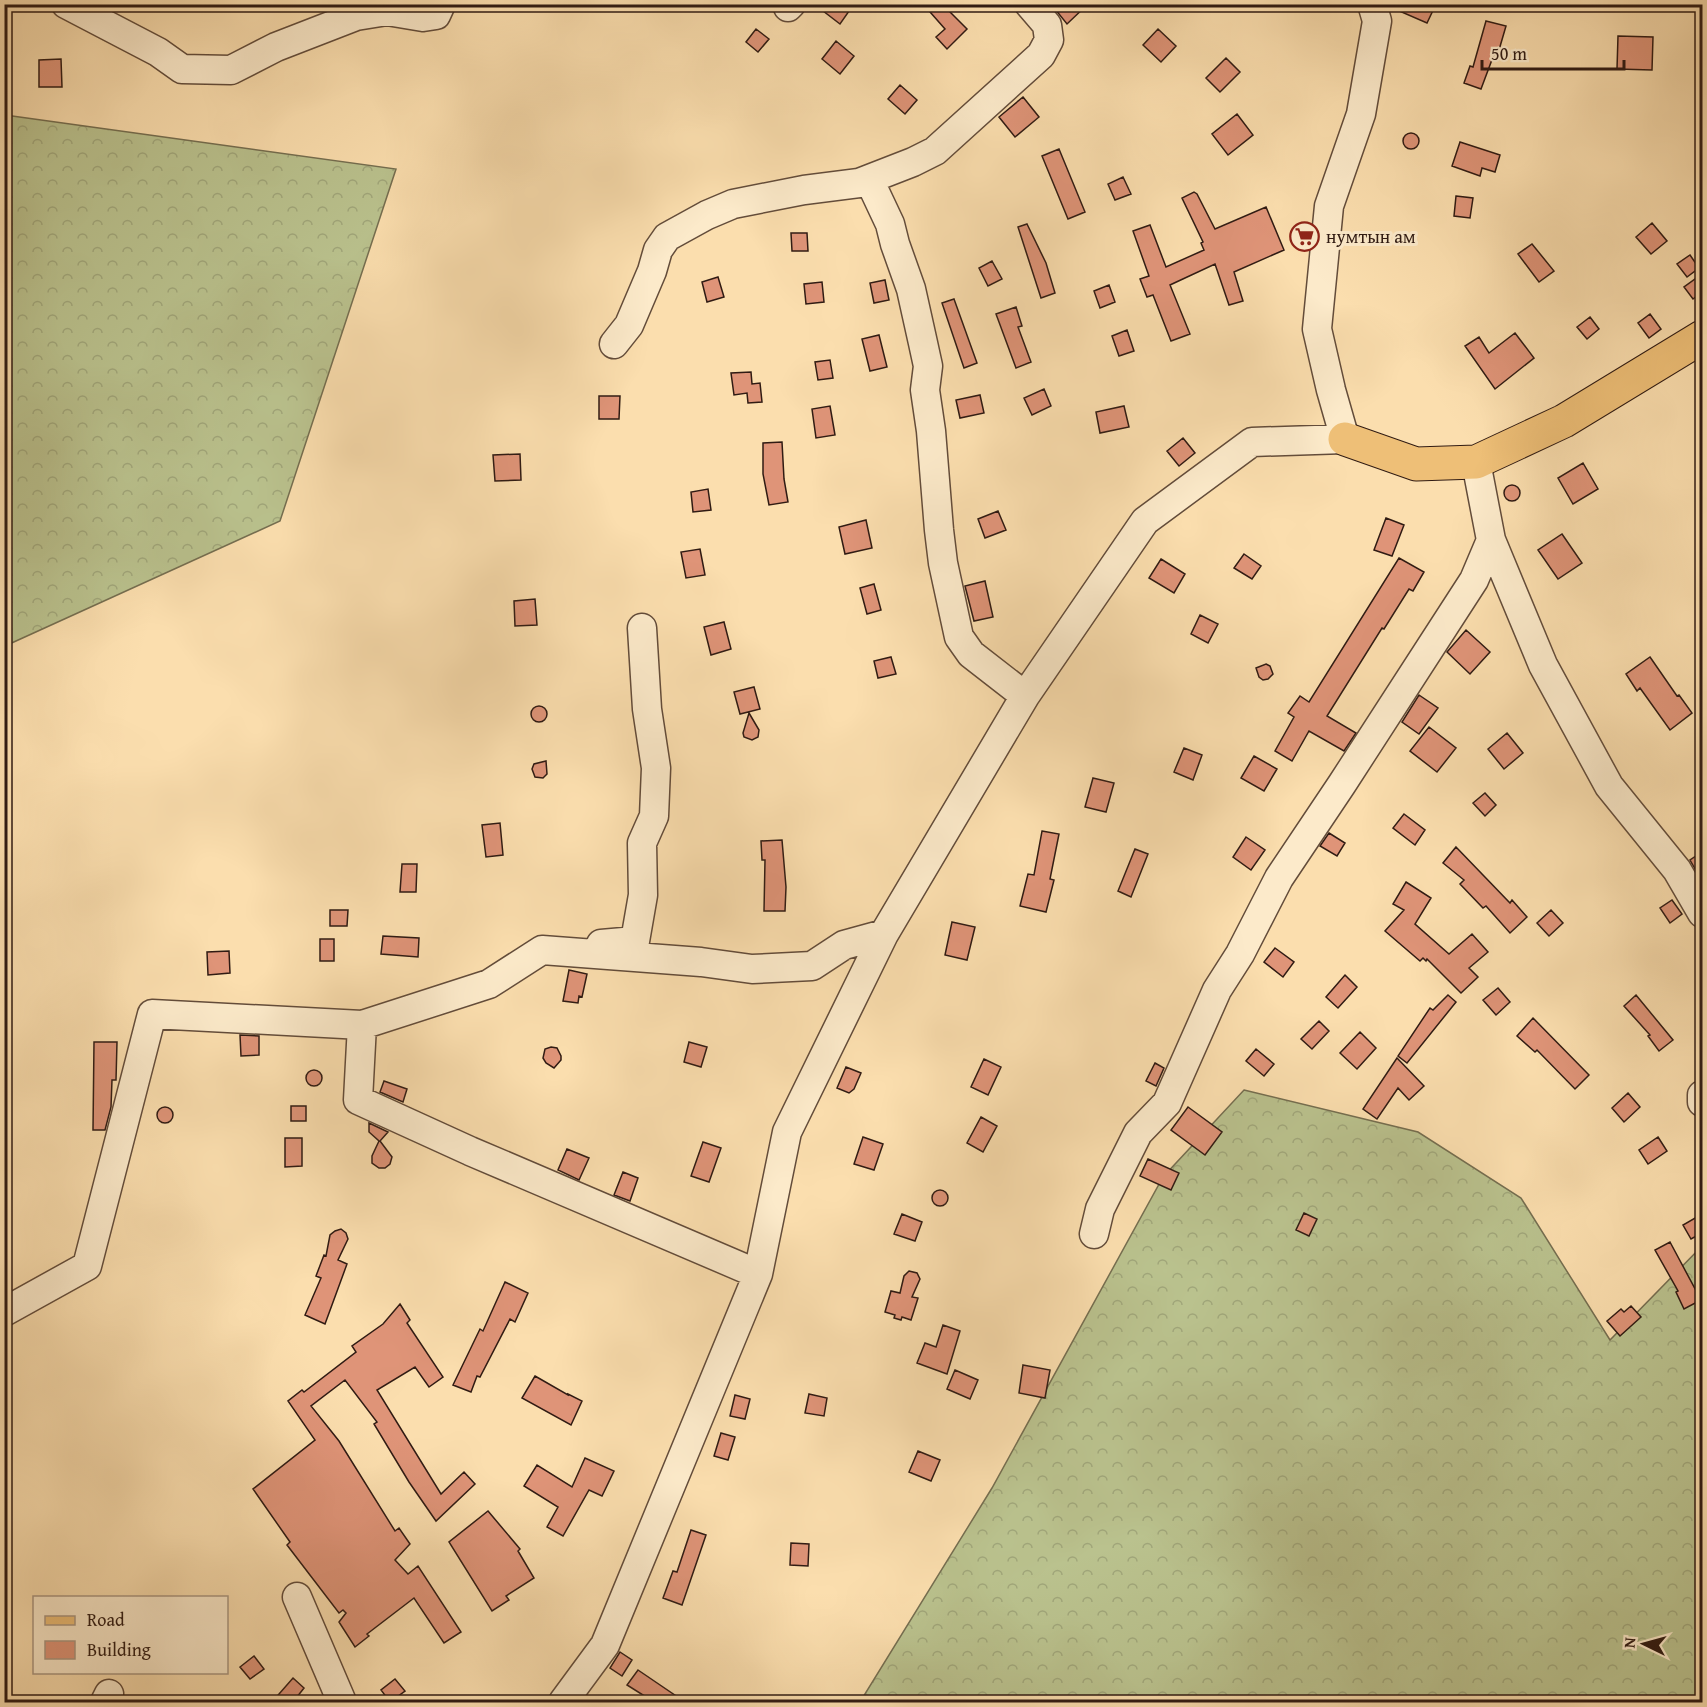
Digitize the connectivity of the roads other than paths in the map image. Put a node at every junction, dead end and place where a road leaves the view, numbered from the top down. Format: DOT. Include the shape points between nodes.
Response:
graph roads {
  1 [pos="66,4"];
  2 [pos="441,4"];
  3 [pos="1029,4"];
  4 [pos="1372,4"];
  5 [pos="867,180"];
  6 [pos="1702,338"];
  7 [pos="614,344"];
  8 [pos="1345,439"];
  9 [pos="1476,462"];
  10 [pos="1491,540"];
  11 [pos="642,628"];
  12 [pos="1025,696"];
  13 [pos="1702,913"];
  14 [pos="884,934"];
  15 [pos="542,950"];
  16 [pos="362,1025"];
  17 [pos="1702,1095"];
  18 [pos="1702,1102"];
  19 [pos="1094,1234"];
  20 [pos="758,1274"];
  21 [pos="4,1312"];
  22 [pos="297,1597"];
  23 [pos="342,1702"];
  24 [pos="563,1702"];
  1 -- 2 [label="street" via="158,52 182,69 231,70 276,47 356,16 387,11 423,17 436,15"];
  3 -- 5 [label="street" via="1047,25 1049,40 1041,55 935,151"];
  4 -- 8 [label="street" via="1377,21 1362,114 1329,206 1317,329"];
  5 -- 7 [label="street" via="733,204 667,237 658,250 629,326"];
  5 -- 12 [label="street" via="890,224 911,289 928,366 925,390 936,509 959,637 971,654"];
  6 -- 9 [label="main road" via="1564,422"];
  8 -- 9 [label="main road" via="1416,464"];
  8 -- 12 [label="street" via="1252,442 1145,520"];
  9 -- 10 [label="street"];
  10 -- 13 [label="street" via="1544,665 1609,786 1677,870"];
  10 -- 19 [label="street" via="1474,580 1279,878 1217,990 1167,1103 1138,1133 1100,1209"];
  11 -- 15 [label="street" via="647,709 656,768 654,816 642,843 643,895 635,942"];
  12 -- 14 [label="street"];
  14 -- 15 [label="street" via="844,945 812,966 752,969"];
  14 -- 20 [label="street" via="787,1132"];
  15 -- 16 [label="street" via="489,984"];
  16 -- 20 [label="street" via="358,1100"];
  16 -- 21 [label="street" via="152,1014 87,1266"];
  17 -- 18 [label="street"];
  20 -- 24 [label="street" via="605,1645"];
  22 -- 23 [label="street"];
}
